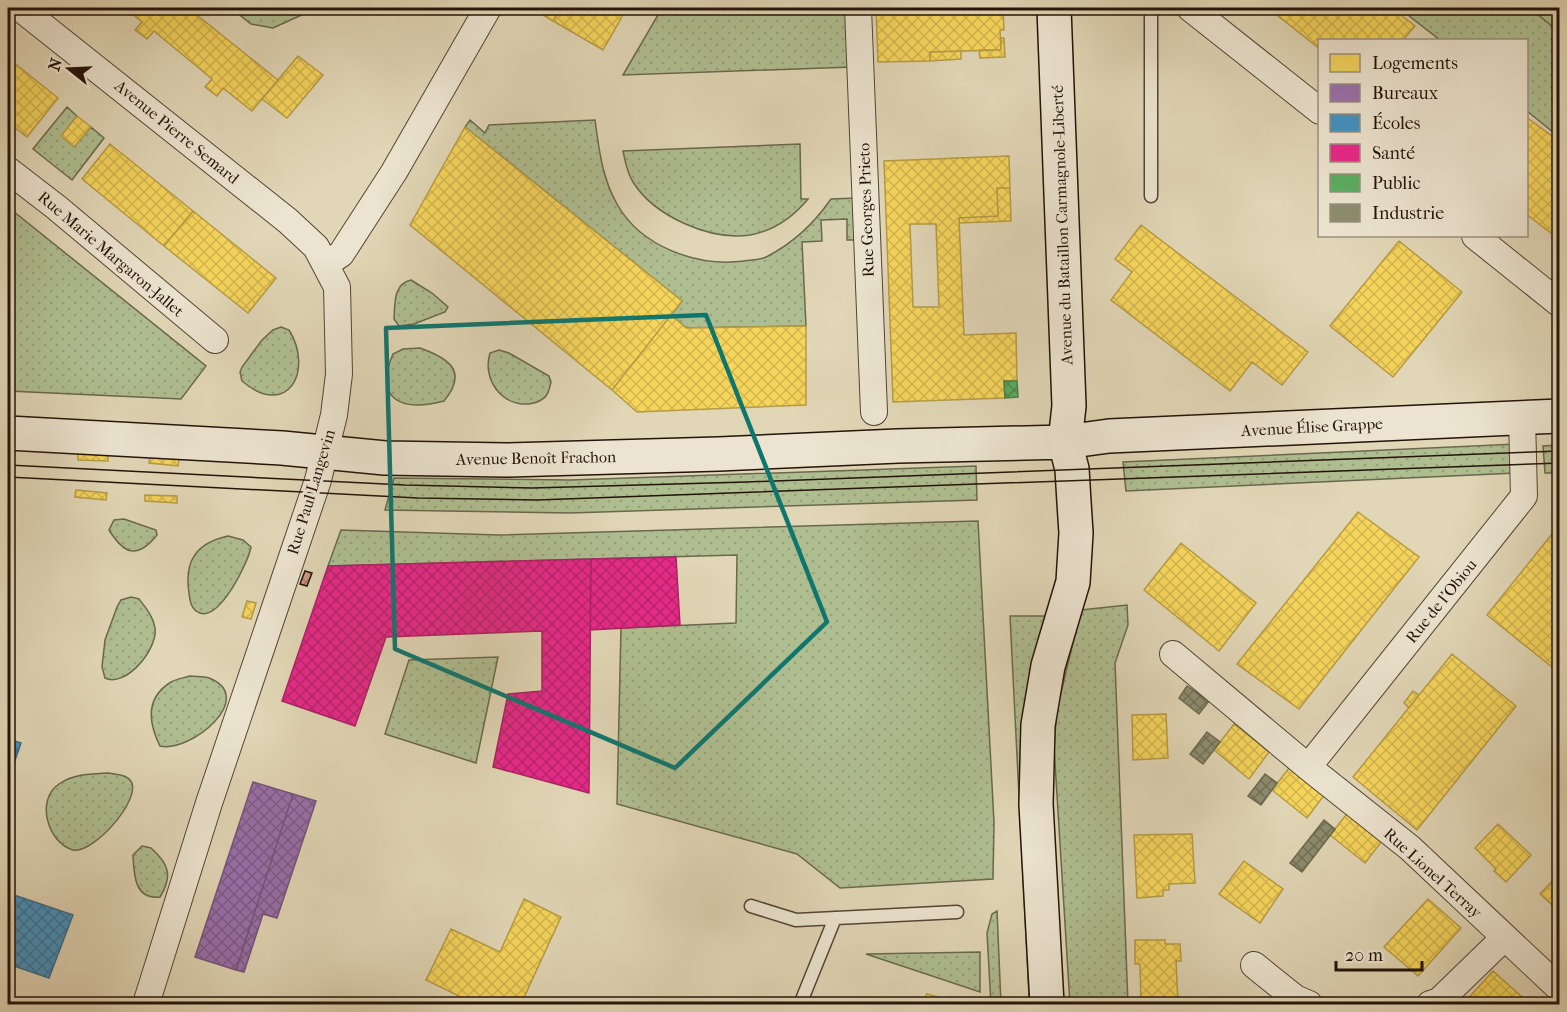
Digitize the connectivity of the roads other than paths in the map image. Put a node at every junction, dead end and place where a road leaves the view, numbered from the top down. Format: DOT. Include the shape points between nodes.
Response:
graph roads {
  1 [pos="20,8"];
  2 [pos="488,8"];
  3 [pos="858,8"];
  4 [pos="1054,8"];
  5 [pos="1151,8"];
  6 [pos="1191,8"];
  7 [pos="1318,109"];
  8 [pos="8,170"];
  9 [pos="1151,196"];
  10 [pos="1475,237"];
  11 [pos="326,264"];
  12 [pos="1560,304"];
  13 [pos="215,340"];
  14 [pos="874,412"];
  15 [pos="1560,416"];
  16 [pos="1522,418"];
  17 [pos="8,433"];
  18 [pos="1065,442"];
  19 [pos="325,453"];
  20 [pos="1173,654"];
  21 [pos="1308,767"];
  22 [pos="751,906"];
  23 [pos="957,912"];
  24 [pos="835,918"];
  25 [pos="1504,938"];
  26 [pos="1254,965"];
  27 [pos="1560,988"];
  28 [pos="803,997"];
  29 [pos="146,1005"];
  30 [pos="1047,1005"];
  31 [pos="1309,1005"];
  32 [pos="1430,1005"];
  1 -- 11 [label="street, Avenue Pierre Semard" via="288,221 316,247"];
  2 -- 11 [label="street" via="394,172 341,254"];
  3 -- 14 [label="street, Rue Georges Prieto"];
  4 -- 18 [label="street, Avenue du Bataillon Carmagnole-Liberté" via="1069,405"];
  5 -- 9 [label="lane"];
  6 -- 7 [label="street"];
  8 -- 13 [label="street, Rue Marie Margaron-Jallet"];
  10 -- 12 [label="street"];
  11 -- 19 [label="street, Rue Paul Langevin" via="337,287 339,374"];
  15 -- 16 [label="street, Avenue Élise Grappe"];
  16 -- 18 [label="street, Avenue Élise Grappe" via="1109,436"];
  16 -- 21 [label="street, Rue de l'Obiou" via="1524,496"];
  17 -- 19 [label="street, Avenue Benoît Frachon"];
  18 -- 19 [label="street, Avenue Benoît Frachon" via="506,460"];
  18 -- 30 [label="street, Avenue du Bataillon Carmagnole-Liberté" via="1072,469 1075,513 1073,582 1048,666 1038,725 1036,804"];
  19 -- 29 [label="street, Rue Paul Langevin"];
  20 -- 21 [label="street"];
  21 -- 25 [label="street, Rue Lionel Terray" via="1410,848"];
  22 -- 24 [label="lane" via="796,920"];
  23 -- 24 [label="lane"];
  24 -- 28 [label="lane"];
  25 -- 27 [label="street, Rue Lionel Terray"];
  25 -- 32 [label="street" via="1439,1002"];
  26 -- 31 [label="street" via="1295,999"];
}
